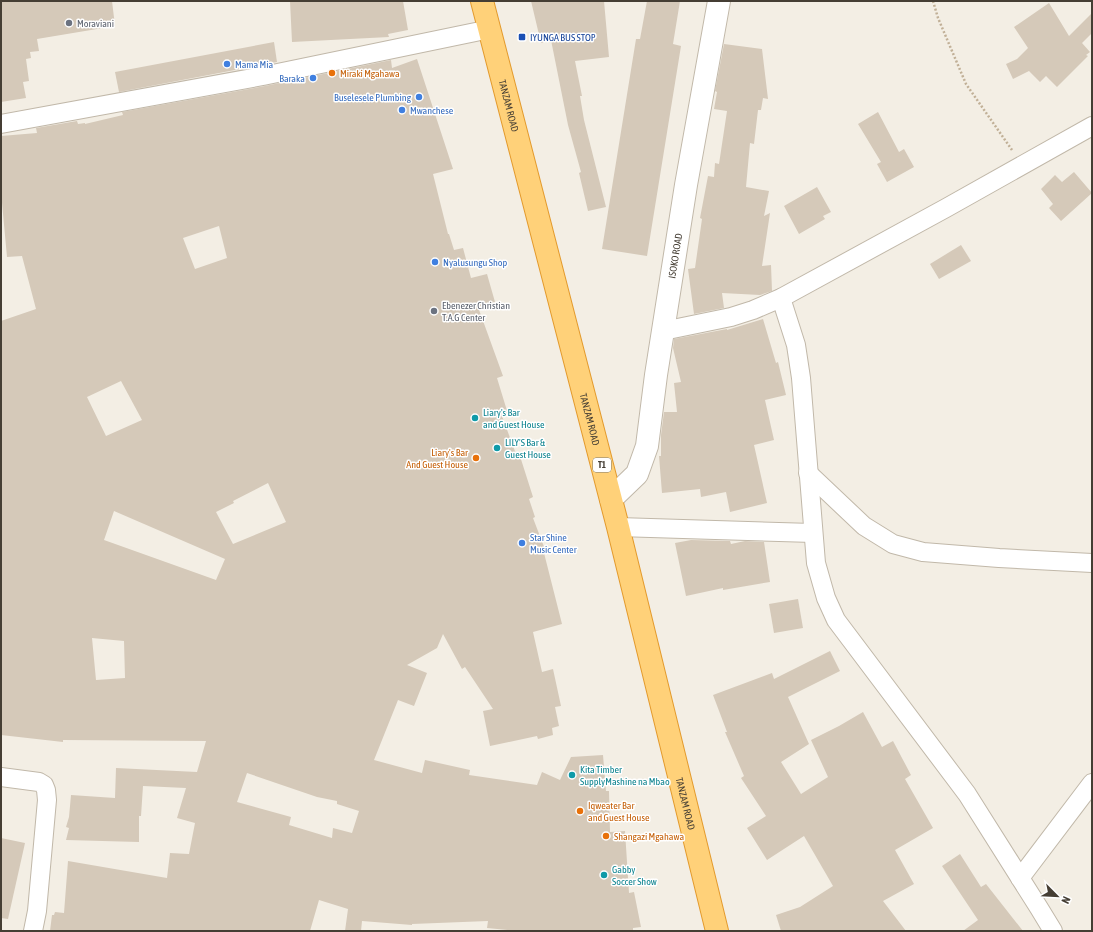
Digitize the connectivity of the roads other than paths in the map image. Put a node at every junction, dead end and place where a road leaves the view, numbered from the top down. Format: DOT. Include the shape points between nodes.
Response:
graph roads {
  1 [pos="482,1"];
  2 [pos="719,1"];
  3 [pos="490,29"];
  4 [pos="1,124"];
  5 [pos="1092,126"];
  6 [pos="781,298"];
  7 [pos="663,331"];
  8 [pos="808,473"];
  9 [pos="611,499"];
  10 [pos="618,527"];
  11 [pos="813,532"];
  12 [pos="1092,563"];
  13 [pos="1,777"];
  14 [pos="1092,783"];
  15 [pos="1020,878"];
  16 [pos="34,931"];
  17 [pos="717,931"];
  18 [pos="1053,931"];
  1 -- 3 [label="highway, TANZAM ROAD / T1"];
  2 -- 7 [label="street, ISOKO ROAD"];
  3 -- 4 [label="street" via="263,76"];
  3 -- 9 [label="highway, TANZAM ROAD / T1"];
  5 -- 6 [label="street"];
  6 -- 7 [label="street" via="731,317"];
  6 -- 8 [label="street" via="796,345"];
  7 -- 9 [label="street, ISOKO ROAD" via="647,446 637,474"];
  8 -- 11 [label="street"];
  8 -- 12 [label="street" via="864,526 893,544 923,552"];
  9 -- 10 [label="highway, TANZAM ROAD / T1"];
  10 -- 11 [label="street"];
  10 -- 17 [label="highway, TANZAM ROAD / T1"];
  11 -- 15 [label="street" via="816,563 826,598 836,620 967,794"];
  13 -- 16 [label="street" via="39,782 46,790 44,838"];
  14 -- 15 [label="street"];
  15 -- 18 [label="street"];
}
